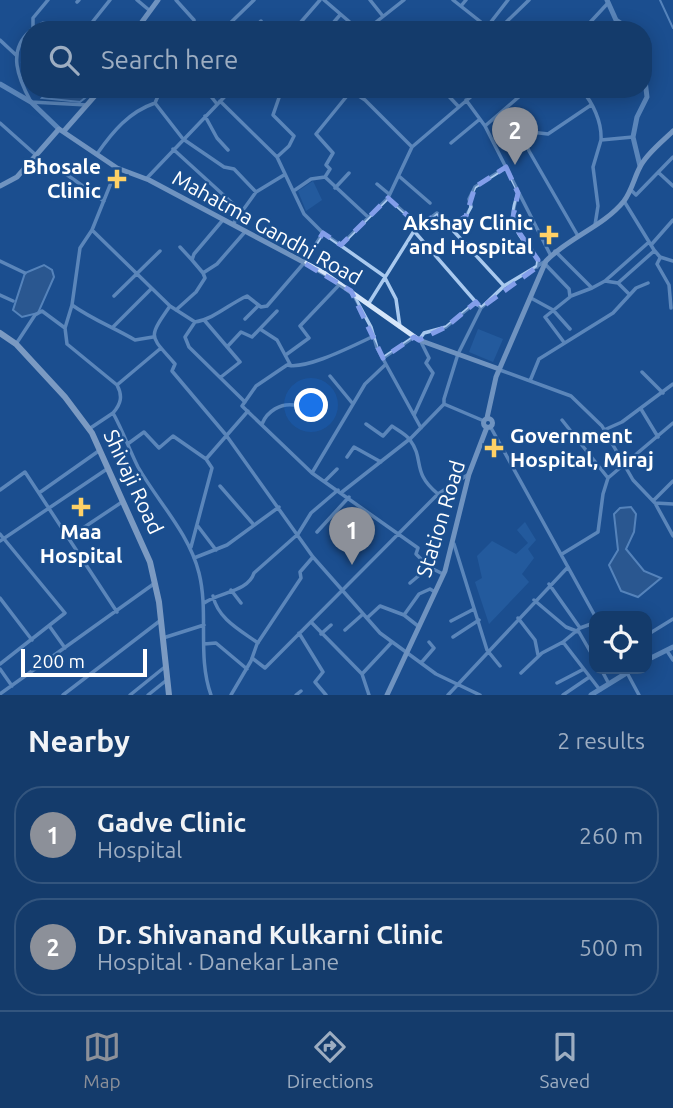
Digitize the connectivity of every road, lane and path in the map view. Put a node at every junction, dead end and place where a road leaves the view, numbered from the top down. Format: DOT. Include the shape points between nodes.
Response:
graph roads {
  1 [pos="48,0"];
  2 [pos="110,0"];
  3 [pos="137,0"];
  4 [pos="158,0"];
  5 [pos="176,0"];
  6 [pos="254,0"];
  7 [pos="322,0"];
  8 [pos="370,0"];
  9 [pos="404,0"];
  10 [pos="453,0"];
  11 [pos="466,0"];
  12 [pos="508,0"];
  13 [pos="528,0"];
  14 [pos="608,1"];
  15 [pos="461,6"];
  16 [pos="149,10"];
  17 [pos="340,15"];
  18 [pos="382,15"];
  19 [pos="32,21"];
  20 [pos="93,21"];
  21 [pos="142,21"];
  22 [pos="194,21"];
  23 [pos="232,21"];
  24 [pos="302,21"];
  25 [pos="335,21"];
  26 [pos="348,21"];
  27 [pos="376,21"];
  28 [pos="480,21"];
  29 [pos="494,21"];
  30 [pos="507,21"];
  31 [pos="591,21"];
  32 [pos="618,21"];
  33 [pos="0,40"];
  34 [pos="21,42"];
  35 [pos="17,56"];
  36 [pos="21,80"];
  37 [pos="0,84"];
  38 [pos="14,92"];
  39 [pos="21,92"];
  40 [pos="21,96"];
  41 [pos="24,98"];
  42 [pos="29,98"];
  43 [pos="93,98"];
  44 [pos="157,98"];
  45 [pos="213,98"];
  46 [pos="223,98"];
  47 [pos="279,98"];
  48 [pos="344,98"];
  49 [pos="359,98"];
  50 [pos="450,98"];
  51 [pos="469,98"];
  52 [pos="518,98"];
  53 [pos="587,98"];
  54 [pos="646,98"];
  55 [pos="466,100"];
  56 [pos="31,102"];
  57 [pos="155,103"];
  58 [pos="218,103"];
  59 [pos="87,105"];
  60 [pos="591,105"];
  61 [pos="458,106"];
  62 [pos="205,116"];
  63 [pos="496,118"];
  64 [pos="480,119"];
  65 [pos="0,123"];
  66 [pos="485,126"];
  67 [pos="62,130"];
  68 [pos="521,130"];
  69 [pos="673,131"];
  70 [pos="633,137"];
  71 [pos="183,139"];
  72 [pos="601,140"];
  73 [pos="451,143"];
  74 [pos="412,147"];
  75 [pos="173,149"];
  76 [pos="228,150"];
  77 [pos="97,154"];
  78 [pos="37,156"];
  79 [pos="673,157"];
  80 [pos="276,158"];
  81 [pos="640,166"];
  82 [pos="56,167"];
  83 [pos="117,167"];
  84 [pos="506,167"];
  85 [pos="349,173"];
  86 [pos="659,173"];
  87 [pos="285,175"];
  88 [pos="325,177"];
  89 [pos="400,177"];
  90 [pos="146,179"];
  91 [pos="377,184"];
  92 [pos="0,186"];
  93 [pos="673,186"];
  94 [pos="335,188"];
  95 [pos="631,190"];
  96 [pos="295,191"];
  97 [pos="256,192"];
  98 [pos="519,193"];
  99 [pos="388,196"];
  100 [pos="103,201"];
  101 [pos="624,201"];
  102 [pos="430,203"];
  103 [pos="241,211"];
  104 [pos="368,217"];
  105 [pos="673,220"];
  106 [pos="222,221"];
  107 [pos="232,226"];
  108 [pos="452,226"];
  109 [pos="594,227"];
  110 [pos="92,230"];
  111 [pos="414,231"];
  112 [pos="244,233"];
  113 [pos="323,233"];
  114 [pos="578,236"];
  115 [pos="650,243"];
  116 [pos="341,245"];
  117 [pos="180,247"];
  118 [pos="654,250"];
  119 [pos="160,251"];
  120 [pos="660,257"];
  121 [pos="550,258"];
  122 [pos="192,260"];
  123 [pos="0,261"];
  124 [pos="673,261"];
  125 [pos="304,263"];
  126 [pos="537,267"];
  127 [pos="25,273"];
  128 [pos="203,273"];
  129 [pos="136,275"];
  130 [pos="385,279"];
  131 [pos="606,281"];
  132 [pos="618,283"];
  133 [pos="648,283"];
  134 [pos="340,284"];
  135 [pos="504,286"];
  136 [pos="592,288"];
  137 [pos="151,289"];
  138 [pos="351,291"];
  139 [pos="0,295"];
  140 [pos="629,295"];
  141 [pos="114,296"];
  142 [pos="530,297"];
  143 [pos="570,297"];
  144 [pos="13,302"];
  145 [pos="475,302"];
  146 [pos="369,303"];
  147 [pos="72,304"];
  148 [pos="170,306"];
  149 [pos="259,306"];
  150 [pos="481,308"];
  151 [pos="671,308"];
  152 [pos="176,310"];
  153 [pos="553,310"];
  154 [pos="277,311"];
  155 [pos="245,319"];
  156 [pos="205,320"];
  157 [pos="195,322"];
  158 [pos="113,327"];
  159 [pos="400,327"];
  160 [pos="65,328"];
  161 [pos="260,329"];
  162 [pos="570,329"];
  163 [pos="0,333"];
  164 [pos="374,336"];
  165 [pos="153,337"];
  166 [pos="418,339"];
  167 [pos="563,341"];
  168 [pos="16,344"];
  169 [pos="227,346"];
  170 [pos="161,348"];
  171 [pos="287,354"];
  172 [pos="458,354"];
  173 [pos="383,359"];
  174 [pos="386,364"];
  175 [pos="290,366"];
  176 [pos="499,369"];
  177 [pos="642,372"];
  178 [pos="330,376"];
  179 [pos="220,377"];
  180 [pos="530,381"];
  181 [pos="673,384"];
  182 [pos="117,385"];
  183 [pos="663,393"];
  184 [pos="245,402"];
  185 [pos="295,404"];
  186 [pos="353,404"];
  187 [pos="444,404"];
  188 [pos="641,409"];
  189 [pos="248,411"];
  190 [pos="113,414"];
  191 [pos="414,415"];
  192 [pos="562,420"];
  193 [pos="487,423"];
  194 [pos="673,423"];
  195 [pos="262,424"];
  196 [pos="366,424"];
  197 [pos="421,428"];
  198 [pos="89,429"];
  199 [pos="666,429"];
  200 [pos="604,430"];
  201 [pos="226,435"];
  202 [pos="673,436"];
  203 [pos="658,437"];
  204 [pos="409,439"];
  205 [pos="129,443"];
  206 [pos="100,450"];
  207 [pos="347,457"];
  208 [pos="206,459"];
  209 [pos="381,462"];
  210 [pos="624,465"];
  211 [pos="107,469"];
  212 [pos="337,469"];
  213 [pos="313,473"];
  214 [pos="469,474"];
  215 [pos="608,478"];
  216 [pos="673,479"];
  217 [pos="325,481"];
  218 [pos="220,486"];
  219 [pos="0,490"];
  220 [pos="340,491"];
  221 [pos="38,493"];
  222 [pos="438,494"];
  223 [pos="349,497"];
  224 [pos="123,502"];
  225 [pos="654,502"];
  226 [pos="673,504"];
  227 [pos="48,507"];
  228 [pos="279,508"];
  229 [pos="197,525"];
  230 [pos="254,525"];
  231 [pos="317,532"];
  232 [pos="0,534"];
  233 [pos="298,534"];
  234 [pos="397,535"];
  235 [pos="673,536"];
  236 [pos="68,538"];
  237 [pos="2,540"];
  238 [pos="454,544"];
  239 [pos="191,548"];
  240 [pos="216,550"];
  241 [pos="562,554"];
  242 [pos="313,557"];
  243 [pos="194,558"];
  244 [pos="429,567"];
  245 [pos="569,567"];
  246 [pos="443,575"];
  247 [pos="155,583"];
  248 [pos="410,583"];
  249 [pos="550,584"];
  250 [pos="342,588"];
  251 [pos="231,590"];
  252 [pos="435,592"];
  253 [pos="213,596"];
  254 [pos="0,598"];
  255 [pos="534,600"];
  256 [pos="204,603"];
  257 [pos="242,603"];
  258 [pos="474,608"];
  259 [pos="591,611"];
  260 [pos="117,612"];
  261 [pos="404,615"];
  262 [pos="365,616"];
  263 [pos="518,618"];
  264 [pos="673,619"];
  265 [pos="161,620"];
  266 [pos="479,620"];
  267 [pos="451,621"];
  268 [pos="312,622"];
  269 [pos="204,625"];
  270 [pos="331,625"];
  271 [pos="589,625"];
  272 [pos="418,626"];
  273 [pos="50,627"];
  274 [pos="345,630"];
  275 [pos="579,630"];
  276 [pos="652,632"];
  277 [pos="299,633"];
  278 [pos="321,634"];
  279 [pos="453,637"];
  280 [pos="163,638"];
  281 [pos="32,640"];
  282 [pos="392,642"];
  283 [pos="429,642"];
  284 [pos="563,642"];
  285 [pos="258,643"];
  286 [pos="204,644"];
  287 [pos="673,647"];
  288 [pos="66,649"];
  289 [pos="589,649"];
  290 [pos="666,649"];
  291 [pos="487,650"];
  292 [pos="405,651"];
  293 [pos="538,656"];
  294 [pos="652,657"];
  295 [pos="252,658"];
  296 [pos="673,660"];
  297 [pos="421,663"];
  298 [pos="0,664"];
  299 [pos="166,666"];
  300 [pos="500,666"];
  301 [pos="0,669"];
  302 [pos="247,669"];
  303 [pos="582,670"];
  304 [pos="521,673"];
  305 [pos="362,674"];
  306 [pos="604,674"];
  307 [pos="623,674"];
  308 [pos="630,674"];
  309 [pos="588,678"];
  310 [pos="168,679"];
  311 [pos="557,683"];
  312 [pos="459,684"];
  313 [pos="609,684"];
  314 [pos="12,686"];
  315 [pos="301,691"];
  316 [pos="597,693"];
  317 [pos="0,694"];
  318 [pos="63,695"];
  319 [pos="130,695"];
  320 [pos="148,695"];
  321 [pos="169,695"];
  322 [pos="211,695"];
  323 [pos="230,695"];
  324 [pos="296,695"];
  325 [pos="326,695"];
  326 [pos="369,695"];
  327 [pos="387,695"];
  328 [pos="448,695"];
  329 [pos="480,695"];
  330 [pos="562,695"];
  331 [pos="639,695"];
  1 -- 19 [label="street"];
  2 -- 20 [label="street"];
  3 -- 16 [label="street"];
  4 -- 16 [label="main road"];
  5 -- 22 [label="street"];
  6 -- 23 [label="street"];
  7 -- 17 [label="street"];
  7 -- 24 [label="street"];
  8 -- 18 [label="street"];
  9 -- 18 [label="street"];
  10 -- 15 [label="street"];
  11 -- 15 [label="street"];
  12 -- 29 [label="street"];
  13 -- 30 [label="street"];
  14 -- 31 [label="street"];
  14 -- 32 [label="street"];
  15 -- 28 [label="street"];
  16 -- 21 [label="main road"];
  17 -- 25 [label="street"];
  17 -- 26 [label="street"];
  18 -- 27 [label="street"];
  33 -- 35 [label="street"];
  34 -- 35 [label="street"];
  35 -- 36 [label="street"];
  37 -- 38 [label="street"];
  38 -- 39 [label="street"];
  38 -- 40 [label="street"];
  41 -- 56 [label="street"];
  42 -- 56 [label="street"];
  43 -- 59 [label="main road"];
  44 -- 57 [label="street"];
  45 -- 58 [label="street"];
  46 -- 58 [label="street"];
  47 -- 80 [label="street" via="273,115 294,136"];
  48 -- 88 [label="street" via="316,134 333,153"];
  49 -- 74 [label="street"];
  50 -- 61 [label="street"];
  51 -- 55 [label="street"];
  52 -- 63 [label="street"];
  53 -- 60 [label="street"];
  54 -- 70 [label="street"];
  55 -- 61 [label="street"];
  55 -- 64 [label="street"];
  56 -- 59 [label="street"];
  56 -- 67 [label="street"];
  57 -- 71 [label="street"];
  57 -- 77 [label="street" via="139,108 123,122"];
  58 -- 62 [label="street"];
  58 -- 80 [label="street"];
  59 -- 67 [label="main road"];
  60 -- 68 [label="street" via="548,134"];
  60 -- 72 [label="street" via="602,124"];
  61 -- 74 [label="street"];
  62 -- 71 [label="street"];
  62 -- 76 [label="street"];
  63 -- 66 [label="street"];
  63 -- 68 [label="street"];
  64 -- 66 [label="street"];
  64 -- 73 [label="street"];
  65 -- 78 [label="street"];
  66 -- 84 [label="street"];
  67 -- 77 [label="main road, Mahatma Gandhi Road"];
  67 -- 78 [label="main road"];
  68 -- 114 [label="street"];
  69 -- 81 [label="main road"];
  70 -- 72 [label="street"];
  70 -- 81 [label="street"];
  71 -- 75 [label="street"];
  71 -- 97 [label="street" via="234,169"];
  72 -- 109 [label="street" via="593,167 598,206"];
  74 -- 89 [label="street"];
  75 -- 90 [label="street"];
  75 -- 103 [label="street"];
  77 -- 83 [label="main road, Mahatma Gandhi Road"];
  78 -- 92 [label="main road" via="17,177"];
  79 -- 86 [label="street"];
  80 -- 87 [label="street"];
  81 -- 95 [label="main road"];
  82 -- 100 [label="street"];
  83 -- 90 [label="main road, Mahatma Gandhi Road"];
  83 -- 100 [label="street"];
  84 -- 98 [label="street"];
  84 -- 108 [label="street" via="475,187 466,216"];
  85 -- 94 [label="street"];
  86 -- 93 [label="street"];
  86 -- 95 [label="street" via="636,195"];
  87 -- 96 [label="street"];
  87 -- 97 [label="street"];
  88 -- 94 [label="street"];
  88 -- 96 [label="street" via="312,179"];
  89 -- 99 [label="street"];
  89 -- 102 [label="street"];
  90 -- 106 [label="main road, Mahatma Gandhi Road"];
  91 -- 99 [label="street"];
  94 -- 104 [label="street"];
  95 -- 101 [label="main road"];
  96 -- 113 [label="street" via="304,214"];
  97 -- 103 [label="street"];
  98 -- 121 [label="street"];
  98 -- 126 [label="street" via="512,222 538,260"];
  99 -- 104 [label="street"];
  99 -- 111 [label="street" via="416,223"];
  100 -- 110 [label="street"];
  101 -- 109 [label="main road"];
  101 -- 115 [label="street"];
  103 -- 107 [label="street"];
  104 -- 116 [label="street"];
  105 -- 115 [label="street"];
  106 -- 107 [label="main road, Mahatma Gandhi Road"];
  106 -- 122 [label="street"];
  107 -- 112 [label="main road, Mahatma Gandhi Road"];
  108 -- 111 [label="street" via="438,213"];
  108 -- 135 [label="street"];
  109 -- 114 [label="main road"];
  110 -- 129 [label="street"];
  110 -- 147 [label="street" via="80,248"];
  111 -- 130 [label="street"];
  111 -- 145 [label="street"];
  112 -- 125 [label="main road, Mahatma Gandhi Road"];
  112 -- 128 [label="street"];
  113 -- 116 [label="street"];
  113 -- 125 [label="street"];
  114 -- 121 [label="main road"];
  115 -- 118 [label="street"];
  115 -- 131 [label="street"];
  116 -- 130 [label="street"];
  117 -- 122 [label="street"];
  118 -- 120 [label="street"];
  118 -- 132 [label="street"];
  119 -- 129 [label="street"];
  120 -- 124 [label="street"];
  120 -- 151 [label="street" via="657,264 669,285"];
  121 -- 126 [label="street"];
  121 -- 136 [label="street"];
  121 -- 142 [label="main road, Station Road"];
  121 -- 143 [label="street"];
  122 -- 128 [label="street"];
  123 -- 127 [label="street"];
  125 -- 134 [label="main road, Mahatma Gandhi Road"];
  125 -- 149 [label="street" via="267,306"];
  126 -- 135 [label="street"];
  128 -- 152 [label="street" via="205,278 196,292"];
  129 -- 137 [label="street"];
  129 -- 141 [label="street"];
  130 -- 146 [label="street"];
  130 -- 159 [label="street" via="396,299"];
  131 -- 132 [label="street"];
  131 -- 136 [label="street"];
  132 -- 140 [label="street"];
  133 -- 140 [label="street"];
  134 -- 138 [label="main road, Mahatma Gandhi Road"];
  134 -- 171 [label="street" via="300,326 309,338"];
  135 -- 150 [label="street"];
  136 -- 143 [label="street"];
  137 -- 148 [label="street"];
  137 -- 158 [label="street"];
  138 -- 146 [label="main road, Mahatma Gandhi Road"];
  138 -- 164 [label="street"];
  139 -- 144 [label="street"];
  140 -- 167 [label="street" via="613,313"];
  142 -- 153 [label="street"];
  142 -- 176 [label="main road, Station Road"];
  143 -- 153 [label="street"];
  145 -- 150 [label="street"];
  145 -- 166 [label="street" via="446,327"];
  146 -- 159 [label="main road, Mahatma Gandhi Road"];
  147 -- 158 [label="street" via="99,324"];
  147 -- 160 [label="street"];
  148 -- 152 [label="street"];
  148 -- 165 [label="street"];
  149 -- 155 [label="street"];
  149 -- 156 [label="street" via="247,296"];
  150 -- 172 [label="street"];
  152 -- 157 [label="street"];
  153 -- 162 [label="street"];
  153 -- 167 [label="street" via="545,317"];
  154 -- 161 [label="street"];
  156 -- 157 [label="street"];
  156 -- 169 [label="street"];
  157 -- 179 [label="street" via="186,337 189,347"];
  158 -- 165 [label="street" via="135,340"];
  159 -- 166 [label="main road, Mahatma Gandhi Road"];
  160 -- 168 [label="street" via="42,311"];
  160 -- 182 [label="street" via="67,344"];
  161 -- 169 [label="street" via="252,337 241,332"];
  161 -- 171 [label="street"];
  163 -- 168 [label="main road, Shivaji Road"];
  164 -- 173 [label="street"];
  164 -- 175 [label="street" via="330,356"];
  165 -- 170 [label="street"];
  166 -- 172 [label="main road, Mahatma Gandhi Road"];
  166 -- 173 [label="street"];
  166 -- 191 [label="street" via="433,373"];
  167 -- 180 [label="street" via="538,359"];
  168 -- 198 [label="main road, Shivaji Road"];
  169 -- 179 [label="street" via="240,362"];
  170 -- 182 [label="street"];
  170 -- 201 [label="street" via="175,364 172,370"];
  171 -- 175 [label="street"];
  172 -- 176 [label="main road, Mahatma Gandhi Road"];
  172 -- 187 [label="street"];
  173 -- 174 [label="street"];
  174 -- 186 [label="street"];
  174 -- 191 [label="street"];
  175 -- 184 [label="street" via="256,386"];
  176 -- 180 [label="street"];
  176 -- 193 [label="main road, Station Road"];
  177 -- 183 [label="street"];
  178 -- 186 [label="street"];
  179 -- 184 [label="street"];
  180 -- 200 [label="street" via="571,396"];
  181 -- 183 [label="street"];
  182 -- 190 [label="street" via="121,394"];
  183 -- 188 [label="street"];
  184 -- 189 [label="street" via="242,406"];
  185 -- 195 [label="street" via="272,411"];
  186 -- 213 [label="street"];
  187 -- 193 [label="street"];
  187 -- 197 [label="street"];
  188 -- 200 [label="street"];
  188 -- 203 [label="street"];
  189 -- 195 [label="street"];
  189 -- 201 [label="street"];
  190 -- 198 [label="street"];
  190 -- 205 [label="street"];
  191 -- 197 [label="street"];
  192 -- 215 [label="street"];
  193 -- 214 [label="main road, Station Road"];
  193 -- 241 [label="street"];
  194 -- 199 [label="street"];
  195 -- 213 [label="street"];
  196 -- 204 [label="street" via="383,436 392,426"];
  197 -- 204 [label="street"];
  198 -- 206 [label="main road, Shivaji Road"];
  199 -- 202 [label="street"];
  199 -- 203 [label="street"];
  200 -- 210 [label="street"];
  201 -- 208 [label="street"];
  201 -- 228 [label="street"];
  203 -- 210 [label="street"];
  204 -- 209 [label="street"];
  204 -- 222 [label="street" via="419,472"];
  205 -- 208 [label="street" via="145,432 159,448 173,436"];
  205 -- 239 [label="street" via="137,465"];
  206 -- 211 [label="main road, Shivaji Road"];
  206 -- 221 [label="street"];
  207 -- 209 [label="street" via="354,447"];
  208 -- 229 [label="street" via="212,468"];
  209 -- 220 [label="street"];
  210 -- 215 [label="street"];
  210 -- 225 [label="street"];
  211 -- 224 [label="main road, Shivaji Road"];
  211 -- 227 [label="street"];
  212 -- 217 [label="street"];
  213 -- 217 [label="street"];
  214 -- 222 [label="street"];
  214 -- 238 [label="main road, Station Road"];
  215 -- 241 [label="street" via="598,532"];
  216 -- 225 [label="street"];
  217 -- 220 [label="street"];
  218 -- 230 [label="street"];
  219 -- 221 [label="street" via="25,472"];
  220 -- 223 [label="street"];
  220 -- 233 [label="street" via="311,513"];
  221 -- 227 [label="street"];
  222 -- 234 [label="street"];
  223 -- 231 [label="street"];
  223 -- 234 [label="street"];
  224 -- 236 [label="street"];
  224 -- 247 [label="main road, Shivaji Road"];
  225 -- 226 [label="street"];
  225 -- 235 [label="street"];
  227 -- 236 [label="street"];
  227 -- 237 [label="street"];
  228 -- 230 [label="street"];
  228 -- 233 [label="street"];
  229 -- 239 [label="street"];
  229 -- 240 [label="street"];
  230 -- 240 [label="street"];
  232 -- 237 [label="street"];
  233 -- 242 [label="street"];
  233 -- 251 [label="street" via="254,573 252,580"];
  234 -- 244 [label="street" via="418,548 416,554"];
  234 -- 250 [label="street"];
  236 -- 260 [label="street"];
  237 -- 273 [label="street" via="64,612"];
  238 -- 246 [label="main road, Station Road"];
  238 -- 258 [label="street"];
  239 -- 243 [label="street"];
  240 -- 243 [label="street"];
  241 -- 245 [label="street"];
  242 -- 250 [label="street"];
  242 -- 285 [label="street"];
  243 -- 256 [label="street"];
  244 -- 246 [label="street"];
  244 -- 248 [label="street"];
  245 -- 249 [label="street"];
  245 -- 259 [label="street"];
  246 -- 252 [label="main road, Station Road"];
  247 -- 260 [label="street"];
  247 -- 265 [label="main road, Shivaji Road"];
  249 -- 255 [label="street"];
  249 -- 275 [label="street"];
  250 -- 262 [label="street"];
  250 -- 268 [label="street"];
  251 -- 253 [label="street"];
  251 -- 257 [label="street"];
  252 -- 261 [label="street" via="430,589 419,594"];
  252 -- 272 [label="main road, Station Road"];
  253 -- 256 [label="street"];
  253 -- 285 [label="street" via="222,615"];
  254 -- 281 [label="street"];
  255 -- 263 [label="street"];
  255 -- 275 [label="street" via="566,627"];
  256 -- 269 [label="street"];
  258 -- 266 [label="street"];
  258 -- 267 [label="street"];
  260 -- 288 [label="street"];
  261 -- 262 [label="street" via="380,606"];
  261 -- 272 [label="street"];
  262 -- 274 [label="street"];
  262 -- 282 [label="street"];
  263 -- 291 [label="street"];
  263 -- 293 [label="street" via="535,640"];
  264 -- 276 [label="street"];
  265 -- 280 [label="main road, Shivaji Road"];
  265 -- 318 [label="street"];
  266 -- 279 [label="street"];
  266 -- 291 [label="street"];
  268 -- 277 [label="street"];
  268 -- 278 [label="street"];
  269 -- 280 [label="street"];
  269 -- 286 [label="street"];
  270 -- 278 [label="street"];
  271 -- 275 [label="street"];
  272 -- 292 [label="main road, Station Road"];
  273 -- 281 [label="street"];
  273 -- 288 [label="street"];
  275 -- 284 [label="street"];
  275 -- 289 [label="street"];
  277 -- 295 [label="street" via="265,668"];
  277 -- 325 [label="street" via="323,672 315,682"];
  278 -- 305 [label="street"];
  280 -- 299 [label="main road, Shivaji Road"];
  281 -- 298 [label="street"];
  282 -- 292 [label="street"];
  282 -- 305 [label="street"];
  283 -- 297 [label="street" via="434,648"];
  284 -- 293 [label="street"];
  284 -- 303 [label="street"];
  285 -- 295 [label="street"];
  286 -- 302 [label="street" via="216,643"];
  286 -- 322 [label="street" via="204,676"];
  287 -- 290 [label="street"];
  288 -- 314 [label="street"];
  290 -- 294 [label="street"];
  290 -- 296 [label="street"];
  291 -- 300 [label="street"];
  291 -- 312 [label="street"];
  292 -- 297 [label="street"];
  292 -- 327 [label="main road, Station Road"];
  293 -- 304 [label="street"];
  295 -- 302 [label="street"];
  297 -- 312 [label="street"];
  299 -- 310 [label="main road, Shivaji Road"];
  299 -- 319 [label="street"];
  301 -- 314 [label="street"];
  302 -- 323 [label="street"];
  303 -- 309 [label="street"];
  303 -- 311 [label="street"];
  305 -- 326 [label="street"];
  306 -- 313 [label="street"];
  307 -- 313 [label="street"];
  308 -- 331 [label="street"];
  309 -- 316 [label="street"];
  309 -- 330 [label="street"];
  310 -- 320 [label="street"];
  310 -- 321 [label="main road, Shivaji Road"];
  312 -- 328 [label="street"];
  312 -- 329 [label="street"];
  313 -- 316 [label="street"];
  314 -- 317 [label="street"];
  315 -- 324 [label="street"];
}
